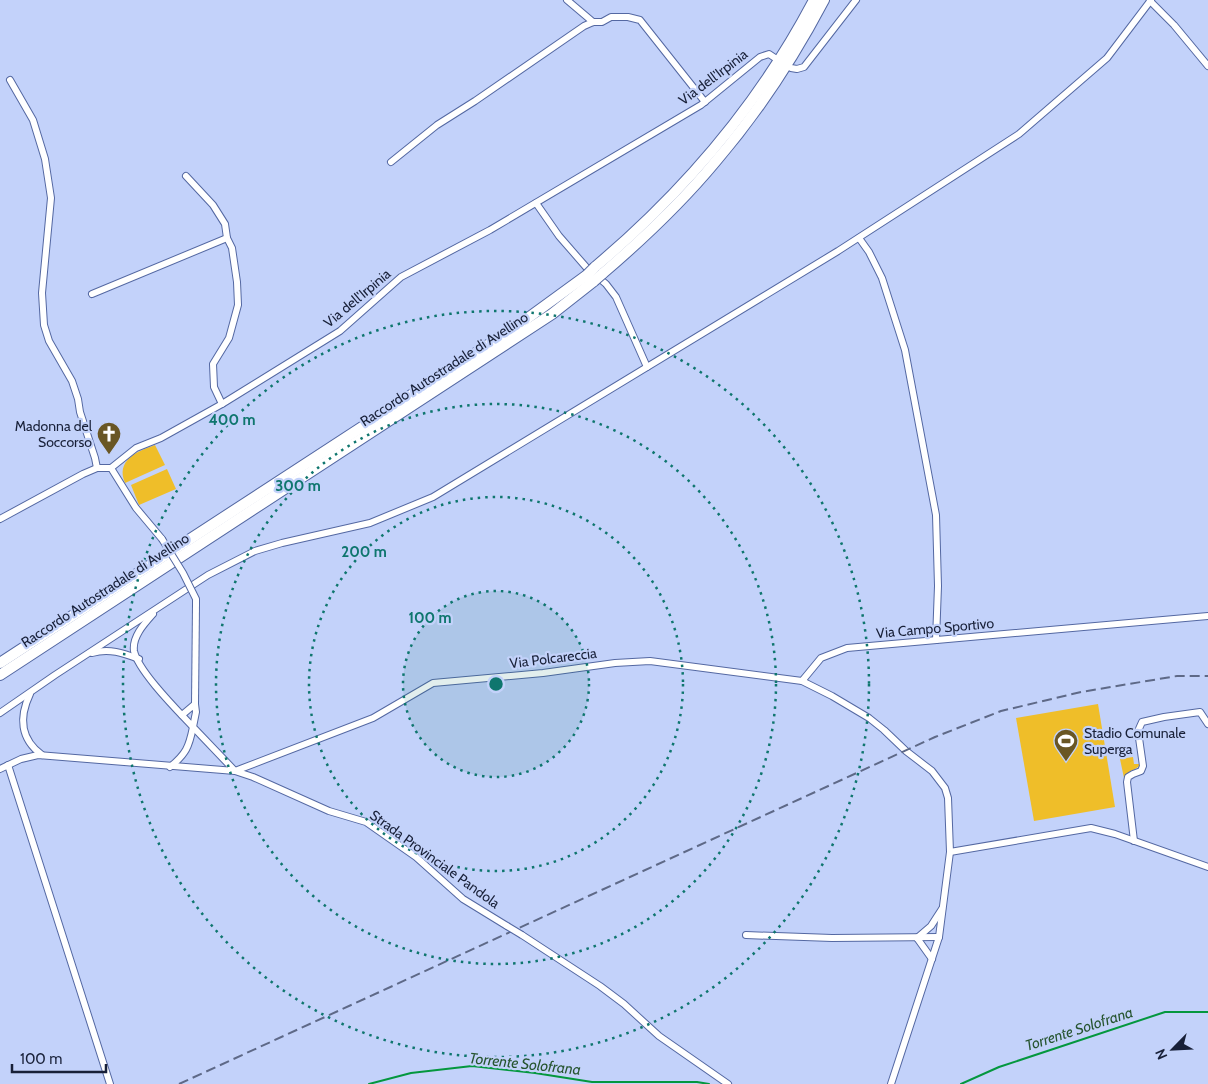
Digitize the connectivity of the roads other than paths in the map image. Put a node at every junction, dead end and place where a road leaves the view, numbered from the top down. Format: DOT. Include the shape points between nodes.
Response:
graph roads {
  1 [pos="567,0"];
  2 [pos="814,0"];
  3 [pos="824,0"];
  4 [pos="856,0"];
  5 [pos="1151,0"];
  6 [pos="593,22"];
  7 [pos="775,58"];
  8 [pos="1208,66"];
  9 [pos="791,68"];
  10 [pos="10,80"];
  11 [pos="705,102"];
  12 [pos="391,162"];
  13 [pos="186,176"];
  14 [pos="536,203"];
  15 [pos="228,238"];
  16 [pos="859,238"];
  17 [pos="599,270"];
  18 [pos="590,278"];
  19 [pos="92,294"];
  20 [pos="647,367"];
  21 [pos="222,404"];
  22 [pos="97,468"];
  23 [pos="111,468"];
  24 [pos="0,519"];
  25 [pos="157,610"];
  26 [pos="1208,616"];
  27 [pos="936,640"];
  28 [pos="84,656"];
  29 [pos="139,660"];
  30 [pos="0,663"];
  31 [pos="0,675"];
  32 [pos="802,681"];
  33 [pos="31,693"];
  34 [pos="195,704"];
  35 [pos="0,713"];
  36 [pos="182,714"];
  37 [pos="1208,724"];
  38 [pos="193,727"];
  39 [pos="43,756"];
  40 [pos="8,765"];
  41 [pos="170,767"];
  42 [pos="0,769"];
  43 [pos="235,771"];
  44 [pos="1134,841"];
  45 [pos="950,852"];
  46 [pos="1208,867"];
  47 [pos="943,906"];
  48 [pos="746,935"];
  49 [pos="939,937"];
  50 [pos="916,938"];
  51 [pos="932,959"];
  52 [pos="110,1084"];
  53 [pos="728,1084"];
  54 [pos="891,1084"];
  1 -- 6 [label="street"];
  2 -- 17 [label="highway, Raccordo Autostradale di Avellino" via="780,60 744,111 660,209"];
  3 -- 17 [label="highway, Raccordo Autostradale di Avellino" via="775,84 716,162 666,216"];
  4 -- 9 [label="street" via="810,60 797,69"];
  5 -- 8 [label="street"];
  5 -- 16 [label="street" via="1107,58 1019,134"];
  6 -- 11 [label="street" via="611,17 640,20"];
  6 -- 12 [label="street" via="437,125"];
  7 -- 11 [label="street, Via dell'Irpinia" via="769,54 760,57"];
  10 -- 22 [label="street" via="32,120 45,159 50,198 42,293 44,324 49,341 72,381"];
  11 -- 14 [label="street, Via dell'Irpinia"];
  13 -- 15 [label="street" via="213,205 225,224"];
  14 -- 20 [label="street" via="559,236 616,297"];
  14 -- 21 [label="street, Via dell'Irpinia" via="401,277 340,330"];
  15 -- 19 [label="street"];
  15 -- 21 [label="street" via="238,305 230,338 213,364 214,387"];
  16 -- 20 [label="street"];
  16 -- 27 [label="street" via="882,278 904,350 936,514"];
  17 -- 18 [label="highway, Raccordo Autostradale di Avellino, bridge"];
  18 -- 30 [label="highway, Raccordo Autostradale di Avellino"];
  18 -- 31 [label="highway, Raccordo Autostradale di Avellino" via="552,314"];
  20 -- 25 [label="street" via="432,497 370,522 255,551 208,576"];
  21 -- 23 [label="street, Via dell'Irpinia" via="136,448"];
  22 -- 23 [label="street"];
  22 -- 24 [label="street"];
  23 -- 34 [label="street, bridge" via="136,508 162,539 196,599"];
  25 -- 28 [label="street"];
  25 -- 29 [label="street, Strada Provinciale Pandola" via="138,630 134,650"];
  26 -- 27 [label="street, Via Campo Sportivo"];
  27 -- 32 [label="street, Via Campo Sportivo" via="847,648 821,658"];
  28 -- 29 [label="street" via="108,650"];
  28 -- 33 [label="street"];
  29 -- 36 [label="street, Strada Provinciale Pandola" via="157,687"];
  32 -- 43 [label="street, Via Polcareccia" via="650,661 433,683 373,718"];
  32 -- 45 [label="street" via="869,718 932,772 945,788 948,798"];
  33 -- 35 [label="street"];
  33 -- 39 [label="street" via="22,716 23,729 28,742"];
  34 -- 36 [label="street"];
  34 -- 38 [label="street"];
  36 -- 38 [label="street, Strada Provinciale Pandola"];
  37 -- 44 [label="street" via="1200,712 1142,722 1138,731 1143,766 1141,771 1128,777 1127,782"];
  38 -- 41 [label="street" via="189,747"];
  38 -- 43 [label="street, Strada Provinciale Pandola"];
  39 -- 40 [label="street, Strada Provinciale Pandola" via="21,759"];
  39 -- 41 [label="street, Strada Provinciale Pandola"];
  40 -- 42 [label="street, Strada Provinciale Pandola"];
  40 -- 52 [label="street"];
  41 -- 43 [label="street, Strada Provinciale Pandola"];
  43 -- 53 [label="street, Strada Provinciale Pandola, bridge" via="329,811 366,822 416,857 463,899 600,986 659,1036"];
  44 -- 45 [label="street" via="1091,828"];
  44 -- 46 [label="street"];
  45 -- 47 [label="street"];
  47 -- 49 [label="street"];
  47 -- 50 [label="street" via="931,926"];
  48 -- 50 [label="street"];
  49 -- 50 [label="street"];
  49 -- 51 [label="street"];
  50 -- 51 [label="street"];
  51 -- 54 [label="street"];
}
